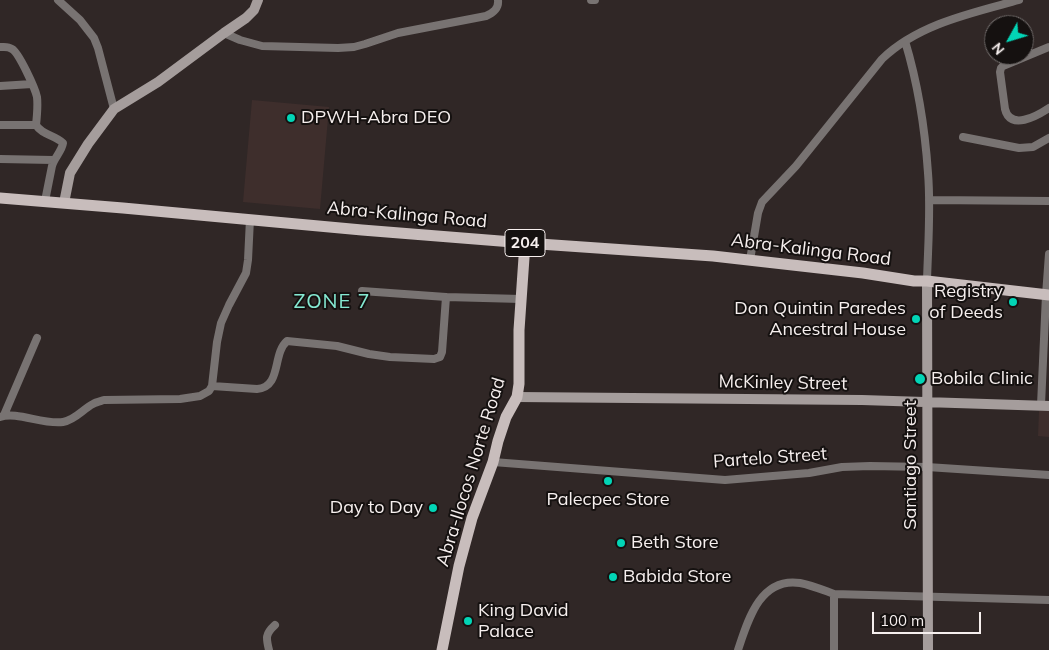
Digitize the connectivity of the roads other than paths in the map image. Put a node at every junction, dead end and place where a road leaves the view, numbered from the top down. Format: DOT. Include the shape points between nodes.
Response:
graph roads {
  1 [pos="58,0"];
  2 [pos="258,0"];
  3 [pos="498,0"];
  4 [pos="1019,0"];
  5 [pos="224,32"];
  6 [pos="906,41"];
  7 [pos="0,46"];
  8 [pos="1049,47"];
  9 [pos="32,84"];
  10 [pos="0,86"];
  11 [pos="1049,108"];
  12 [pos="114,109"];
  13 [pos="0,125"];
  14 [pos="36,125"];
  15 [pos="963,137"];
  16 [pos="1049,138"];
  17 [pos="0,159"];
  18 [pos="54,160"];
  19 [pos="0,198"];
  20 [pos="929,200"];
  21 [pos="45,201"];
  22 [pos="1049,202"];
  23 [pos="64,203"];
  24 [pos="250,219"];
  25 [pos="525,243"];
  26 [pos="1049,254"];
  27 [pos="750,260"];
  28 [pos="927,281"];
  29 [pos="362,291"];
  30 [pos="1047,295"];
  31 [pos="446,297"];
  32 [pos="521,299"];
  33 [pos="37,338"];
  34 [pos="212,386"];
  35 [pos="517,397"];
  36 [pos="927,403"];
  37 [pos="1045,405"];
  38 [pos="2,416"];
  39 [pos="493,462"];
  40 [pos="927,467"];
  41 [pos="1049,475"];
  42 [pos="834,594"];
  43 [pos="928,596"];
  44 [pos="1049,600"];
  45 [pos="275,625"];
  46 [pos="269,650"];
  47 [pos="439,650"];
  48 [pos="738,650"];
  49 [pos="834,650"];
  50 [pos="928,650"];
  1 -- 12 [label="street" via="94,38"];
  2 -- 5 [label="street" via="251,14"];
  3 -- 5 [label="street" via="496,9 486,16 398,33 354,47 262,46"];
  4 -- 6 [label="street" via="935,26"];
  5 -- 12 [label="street" via="158,82"];
  6 -- 20 [label="street" via="919,97"];
  6 -- 27 [label="street" via="882,59 796,166 762,202"];
  7 -- 9 [label="street" via="15,51"];
  8 -- 11 [label="street" via="1003,66 1000,72 1009,118 1021,120"];
  9 -- 10 [label="street"];
  9 -- 14 [label="street" via="37,102"];
  12 -- 23 [label="street" via="70,173"];
  13 -- 14 [label="street"];
  14 -- 18 [label="street" via="63,143"];
  15 -- 16 [label="street" via="1020,148 1033,147"];
  17 -- 18 [label="street"];
  18 -- 21 [label="street"];
  19 -- 21 [label="main road, Abra-Kalinga Road / 204"];
  20 -- 22 [label="street"];
  20 -- 28 [label="street"];
  21 -- 23 [label="main road, Abra-Kalinga Road / 204"];
  23 -- 24 [label="main road, Abra-Kalinga Road / 204"];
  24 -- 25 [label="main road, Abra-Kalinga Road / 204"];
  24 -- 34 [label="street" via="246,273 221,323"];
  25 -- 27 [label="main road, Abra-Kalinga Road / 204"];
  25 -- 32 [label="main road, Abra-Ilocos Norte Road"];
  26 -- 30 [label="street"];
  27 -- 28 [label="main road, Abra-Kalinga Road / 204"];
  28 -- 30 [label="main road, Abra-Kalinga Road / 204"];
  28 -- 36 [label="street, Santiago Street"];
  29 -- 31 [label="street"];
  30 -- 37 [label="street"];
  31 -- 32 [label="street"];
  31 -- 34 [label="street" via="442,355 437,358 390,357 338,346 287,341 267,386 257,389"];
  32 -- 35 [label="main road, Abra-Ilocos Norte Road"];
  33 -- 38 [label="street"];
  34 -- 38 [label="street" via="205,394 180,399 104,400 61,422"];
  35 -- 36 [label="street, McKinley Street"];
  35 -- 39 [label="main road, Abra-Ilocos Norte Road" via="506,416"];
  36 -- 37 [label="street, McKinley Street"];
  36 -- 40 [label="street, Santiago Street"];
  39 -- 40 [label="street, Partelo Street" via="726,480 842,467"];
  39 -- 47 [label="main road, Abra-Ilocos Norte Road" via="472,518"];
  40 -- 41 [label="street, Partelo Street"];
  40 -- 43 [label="street, Santiago Street"];
  42 -- 43 [label="street"];
  42 -- 48 [label="street" via="800,583 778,585 762,596 748,619"];
  42 -- 49 [label="street"];
  43 -- 44 [label="street"];
  43 -- 50 [label="street, Santiago Street"];
  45 -- 46 [label="street" via="267,635"];
}
